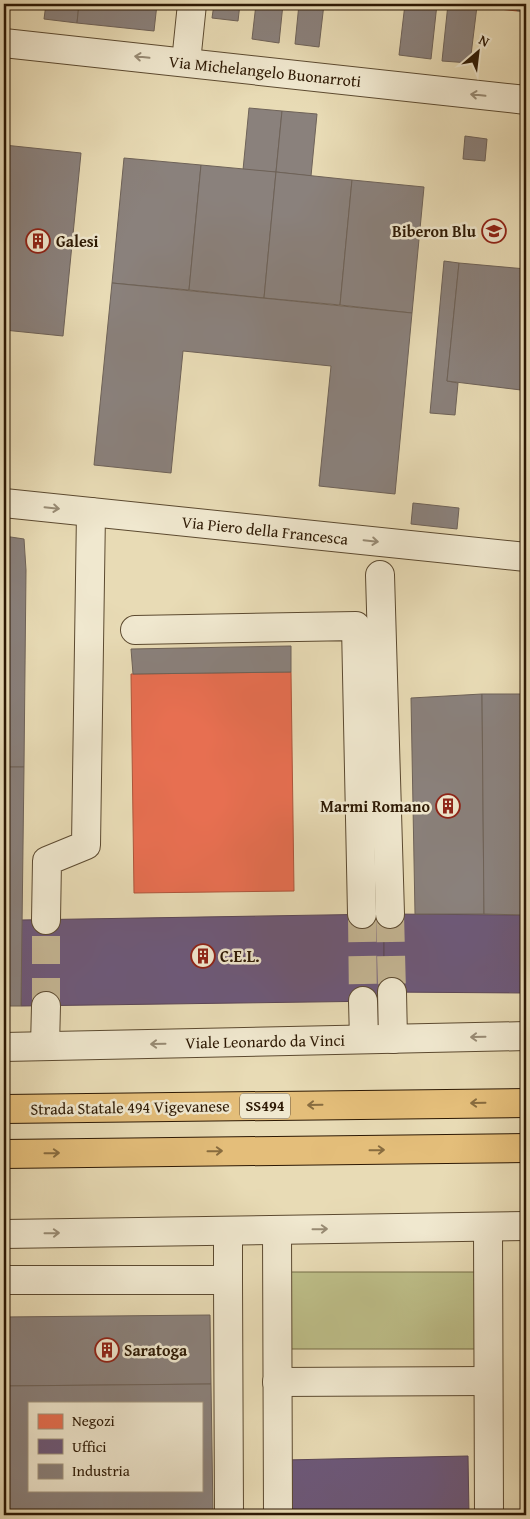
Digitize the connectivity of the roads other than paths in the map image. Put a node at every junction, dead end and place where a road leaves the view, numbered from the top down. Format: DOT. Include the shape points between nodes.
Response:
graph roads {
  1 [pos="192,4"];
  2 [pos="4,43"];
  3 [pos="186,62"];
  4 [pos="526,100"];
  5 [pos="4,503"];
  6 [pos="91,512"];
  7 [pos="526,557"];
  8 [pos="380,575"];
  9 [pos="135,630"];
  10 [pos="362,914"];
  11 [pos="390,914"];
  12 [pos="46,920"];
  13 [pos="392,992"];
  14 [pos="363,1001"];
  15 [pos="46,1006"];
  16 [pos="526,1036"];
  17 [pos="364,1039"];
  18 [pos="393,1039"];
  19 [pos="45,1046"];
  20 [pos="4,1047"];
  21 [pos="526,1103"];
  22 [pos="4,1109"];
  23 [pos="526,1148"];
  24 [pos="4,1154"];
  25 [pos="526,1226"];
  26 [pos="488,1227"];
  27 [pos="277,1230"];
  28 [pos="228,1231"];
  29 [pos="4,1234"];
  30 [pos="4,1280"];
  31 [pos="228,1280"];
  32 [pos="488,1381"];
  33 [pos="278,1382"];
  34 [pos="229,1515"];
  35 [pos="278,1515"];
  36 [pos="489,1515"];
  1 -- 3 [label="street"];
  3 -- 2 [label="street, Via Michelangelo Buonarroti, one-way"];
  4 -- 3 [label="street, Via Michelangelo Buonarroti, one-way"];
  5 -- 6 [label="street, Via Piero della Francesca, one-way"];
  6 -- 7 [label="street, Via Piero della Francesca, one-way"];
  6 -- 12 [label="street" via="86,845 47,861"];
  8 -- 11 [label="street"];
  9 -- 10 [label="street" via="356,626"];
  13 -- 18 [label="street"];
  14 -- 17 [label="street"];
  15 -- 19 [label="street"];
  16 -- 18 [label="street, Viale Leonardo da Vinci, one-way"];
  17 -- 18 [label="street, Viale Leonardo da Vinci"];
  17 -- 19 [label="street, Viale Leonardo da Vinci, one-way"];
  19 -- 20 [label="street, Viale Leonardo da Vinci"];
  21 -- 22 [label="main road, Strada Statale 494 Vigevanese / SS494, one-way"];
  24 -- 23 [label="main road, one-way"];
  25 -- 26 [label="street"];
  27 -- 26 [label="street, one-way"];
  26 -- 32 [label="street"];
  27 -- 28 [label="street"];
  27 -- 33 [label="street"];
  29 -- 28 [label="street, one-way"];
  28 -- 31 [label="street"];
  30 -- 31 [label="street"];
  31 -- 34 [label="street"];
  32 -- 33 [label="street"];
  32 -- 36 [label="street"];
  33 -- 35 [label="street"];
}
